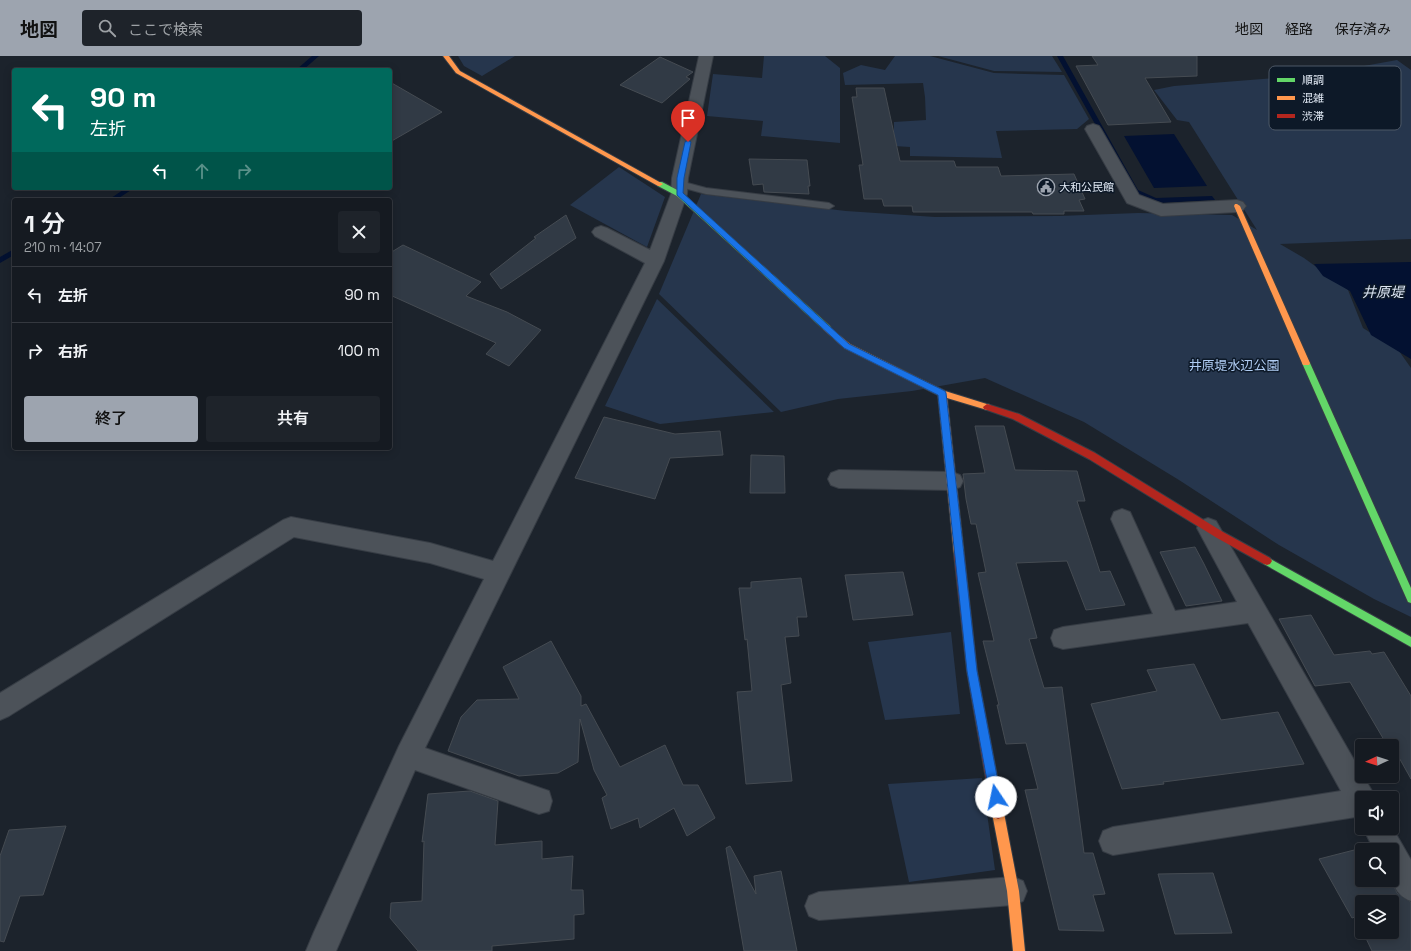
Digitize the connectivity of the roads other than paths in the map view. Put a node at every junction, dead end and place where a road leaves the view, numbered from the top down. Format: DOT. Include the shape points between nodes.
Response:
graph roads {
  1 [pos="446,56"];
  2 [pos="706,56"];
  3 [pos="1093,129"];
  4 [pos="680,189"];
  5 [pos="830,206"];
  6 [pos="1237,206"];
  7 [pos="601,232"];
  8 [pos="656,261"];
  9 [pos="942,393"];
  10 [pos="839,479"];
  11 [pos="952,481"];
  12 [pos="1122,519"];
  13 [pos="1208,528"];
  14 [pos="500,573"];
  15 [pos="1411,599"];
  16 [pos="1254,611"];
  17 [pos="1169,624"];
  18 [pos="1063,638"];
  19 [pos="1411,642"];
  20 [pos="0,707"];
  21 [pos="408,755"];
  22 [pos="1356,791"];
  23 [pos="539,801"];
  24 [pos="1355,802"];
  25 [pos="1112,841"];
  26 [pos="1399,866"];
  27 [pos="1411,887"];
  28 [pos="1014,891"];
  29 [pos="819,906"];
  30 [pos="321,951"];
  31 [pos="1019,951"];
  1 -- 4 [label="street" via="458,72"];
  2 -- 4 [label="street"];
  3 -- 6 [label="street" via="1133,199 1161,210"];
  4 -- 5 [label="lane"];
  4 -- 8 [label="street"];
  4 -- 9 [label="street" via="847,346"];
  6 -- 15 [label="street"];
  7 -- 8 [label="street"];
  8 -- 14 [label="street"];
  9 -- 11 [label="street"];
  9 -- 13 [label="street" via="1016,416 1092,456"];
  10 -- 11 [label="street"];
  11 -- 28 [label="street" via="972,671"];
  12 -- 17 [label="street"];
  13 -- 16 [label="street"];
  13 -- 19 [label="street"];
  14 -- 20 [label="street" via="430,553 291,527"];
  14 -- 21 [label="street"];
  16 -- 17 [label="street"];
  16 -- 22 [label="street"];
  17 -- 18 [label="street"];
  21 -- 23 [label="street"];
  21 -- 30 [label="street"];
  24 -- 25 [label="street"];
  26 -- 27 [label="street"];
  28 -- 29 [label="street"];
  28 -- 31 [label="street"];
}
